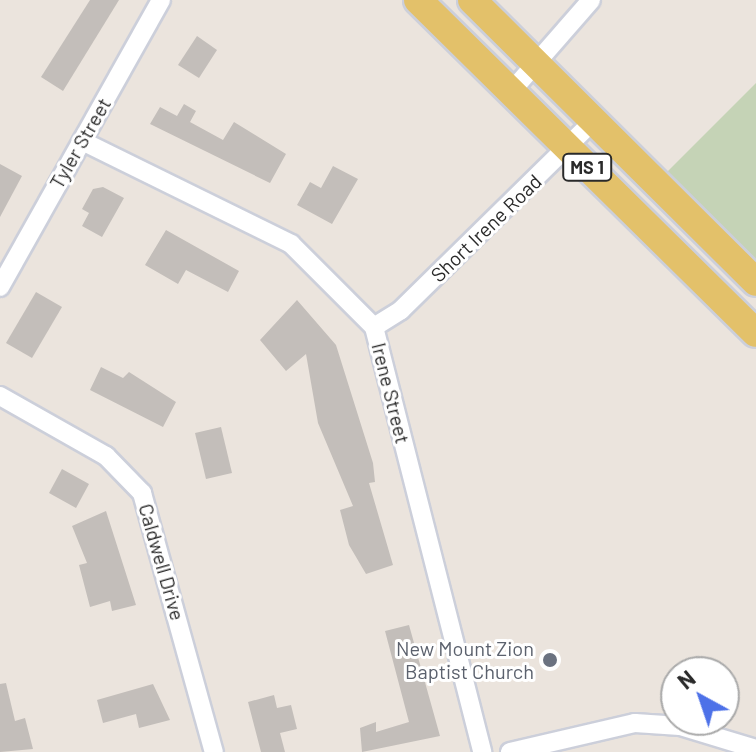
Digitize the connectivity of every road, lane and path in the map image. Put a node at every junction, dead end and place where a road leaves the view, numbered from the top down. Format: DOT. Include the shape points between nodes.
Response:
graph roads {
  1 [pos="161,0"];
  2 [pos="418,0"];
  3 [pos="472,0"];
  4 [pos="591,0"];
  5 [pos="535,66"];
  6 [pos="510,93"];
  7 [pos="593,121"];
  8 [pos="82,141"];
  9 [pos="567,147"];
  10 [pos="756,282"];
  11 [pos="0,287"];
  12 [pos="374,327"];
  13 [pos="756,333"];
  14 [pos="0,396"];
  15 [pos="756,749"];
  16 [pos="214,752"];
  17 [pos="482,752"];
  18 [pos="510,752"];
  1 -- 8 [label="street, Tyler Street"];
  2 -- 6 [label="main road, MS 1"];
  3 -- 5 [label="main road, MS 1"];
  4 -- 5 [label="street"];
  5 -- 6 [label="street"];
  5 -- 7 [label="main road, MS 1"];
  6 -- 9 [label="main road, MS 1"];
  7 -- 9 [label="street, Short Irene Road"];
  7 -- 10 [label="main road, MS 1"];
  8 -- 11 [label="street, Tyler Street"];
  8 -- 12 [label="street, Irene Street" via="291,244"];
  9 -- 12 [label="street, Short Irene Road" via="401,310"];
  9 -- 13 [label="main road, MS 1"];
  12 -- 17 [label="street, Irene Street"];
  14 -- 16 [label="street, Caldwell Drive" via="106,456 142,493"];
  15 -- 18 [label="street" via="680,726 635,723"];
}
